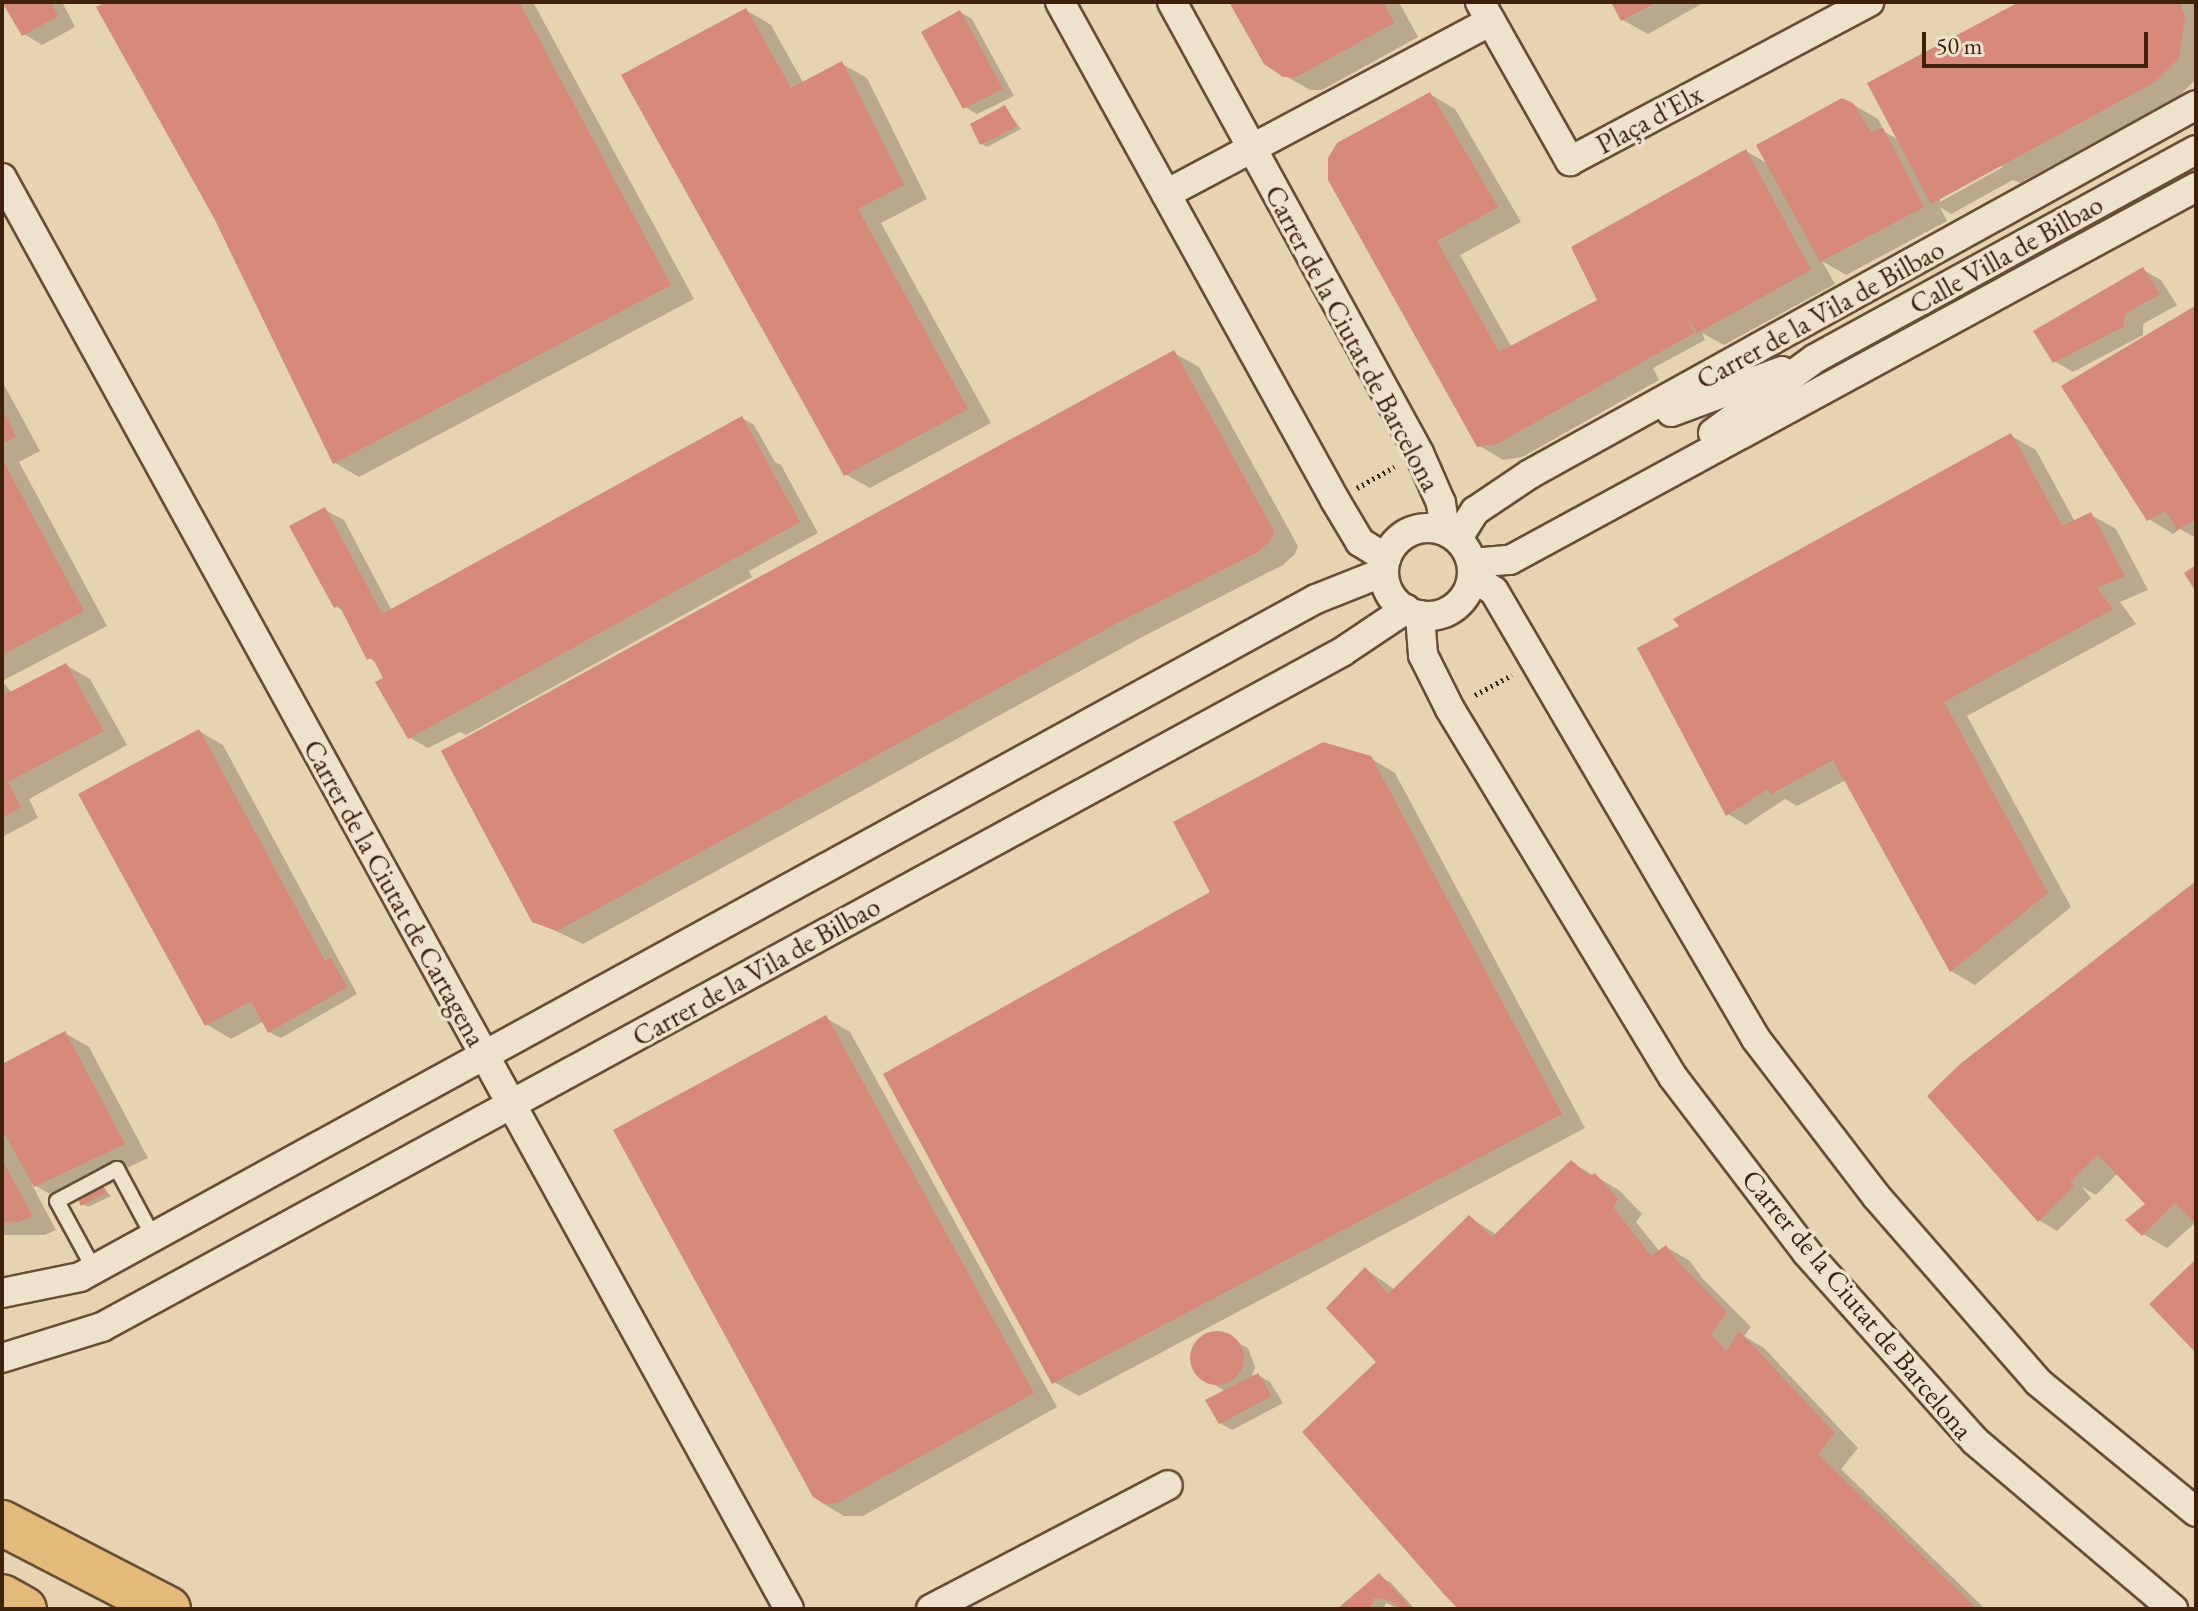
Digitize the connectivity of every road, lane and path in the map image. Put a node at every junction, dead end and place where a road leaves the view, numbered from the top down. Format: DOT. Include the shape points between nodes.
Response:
graph roads {
  1 [pos="1060,2"];
  2 [pos="1172,2"];
  3 [pos="1869,2"];
  4 [pos="1486,12"];
  5 [pos="2196,105"];
  6 [pos="1252,148"];
  7 [pos="2196,150"];
  8 [pos="2,178"];
  9 [pos="2196,187"];
  10 [pos="1166,194"];
  11 [pos="1816,358"];
  12 [pos="1584,444"];
  13 [pos="1419,453"];
  14 [pos="1335,500"];
  15 [pos="1618,502"];
  16 [pos="1462,552"];
  17 [pos="1385,565"];
  18 [pos="1413,612"];
  19 [pos="1534,663"];
  20 [pos="1450,709"];
  21 [pos="484,1054"];
  22 [pos="511,1104"];
  23 [pos="153,1236"];
  24 [pos="87,1273"];
  25 [pos="2,1293"];
  26 [pos="2,1358"];
  27 [pos="1168,1485"];
  28 [pos="2196,1512"];
  29 [pos="2,1523"];
  30 [pos="2,1597"];
  31 [pos="24,1609"];
  32 [pos="168,1609"];
  33 [pos="789,1609"];
  34 [pos="931,1609"];
  35 [pos="2173,1609"];
  1 -- 10 [label="street"];
  2 -- 6 [label="street, Carrer de la Ciutat de Barcelona"];
  3 -- 4 [label="street, Plaça d'Elx" via="1570,161"];
  4 -- 6 [label="street, Plaça d'Elx"];
  5 -- 12 [label="street, Carrer de la Vila de Bilbao"];
  6 -- 10 [label="street"];
  6 -- 13 [label="street, Carrer de la Ciutat de Barcelona"];
  7 -- 11 [label="street, Calle Villa de Bilbao"];
  8 -- 21 [label="street, Carrer de la Ciutat de Cartagena"];
  9 -- 15 [label="street"];
  10 -- 14 [label="street"];
  11 -- 12 [label="street, Calle Villa de Bilbao"];
  11 -- 15 [label="street, Calle Villa de Bilbao"];
  12 -- 16 [label="street, Carrer de la Vila de Bilbao" via="1475,511"];
  13 -- 14 [label="path"];
  13 -- 16 [label="street, Carrer de la Ciutat de Barcelona"];
  14 -- 17 [label="street" via="1360,542"];
  15 -- 16 [label="street" via="1510,560"];
  16 -- 17 [label="street" via="1417,529 1393,544"];
  16 -- 18 [label="street" via="1460,602 1434,615"];
  16 -- 19 [label="street" via="1494,591"];
  17 -- 18 [label="street" via="1395,602"];
  17 -- 21 [label="street, Carrer de la Vila de Bilbao"];
  18 -- 20 [label="street, Carrer de la Ciutat de Barcelona" via="1423,655"];
  18 -- 22 [label="street, Carrer de la Vila de Bilbao"];
  19 -- 20 [label="path"];
  19 -- 28 [label="street" via="1756,1039 1876,1196 2038,1382"];
  20 -- 35 [label="street, Carrer de la Ciutat de Barcelona" via="1673,1077 1807,1253 1975,1441"];
  21 -- 22 [label="street, Carrer de la Ciutat de Cartagena"];
  21 -- 23 [label="street, Carrer de la Vila de Bilbao"];
  22 -- 26 [label="street, Carrer de la Vila de Bilbao" via="102,1327"];
  22 -- 33 [label="street, Carrer de la Ciutat de Cartagena"];
  23 -- 24 [label="street, Carrer de la Vila de Bilbao"];
  23 -- 24 [label="lane" via="117,1169 57,1201"];
  24 -- 25 [label="street, Carrer de la Vila de Bilbao"];
  27 -- 34 [label="street"];
  29 -- 32 [label="highway"];
  30 -- 31 [label="highway"];
}
